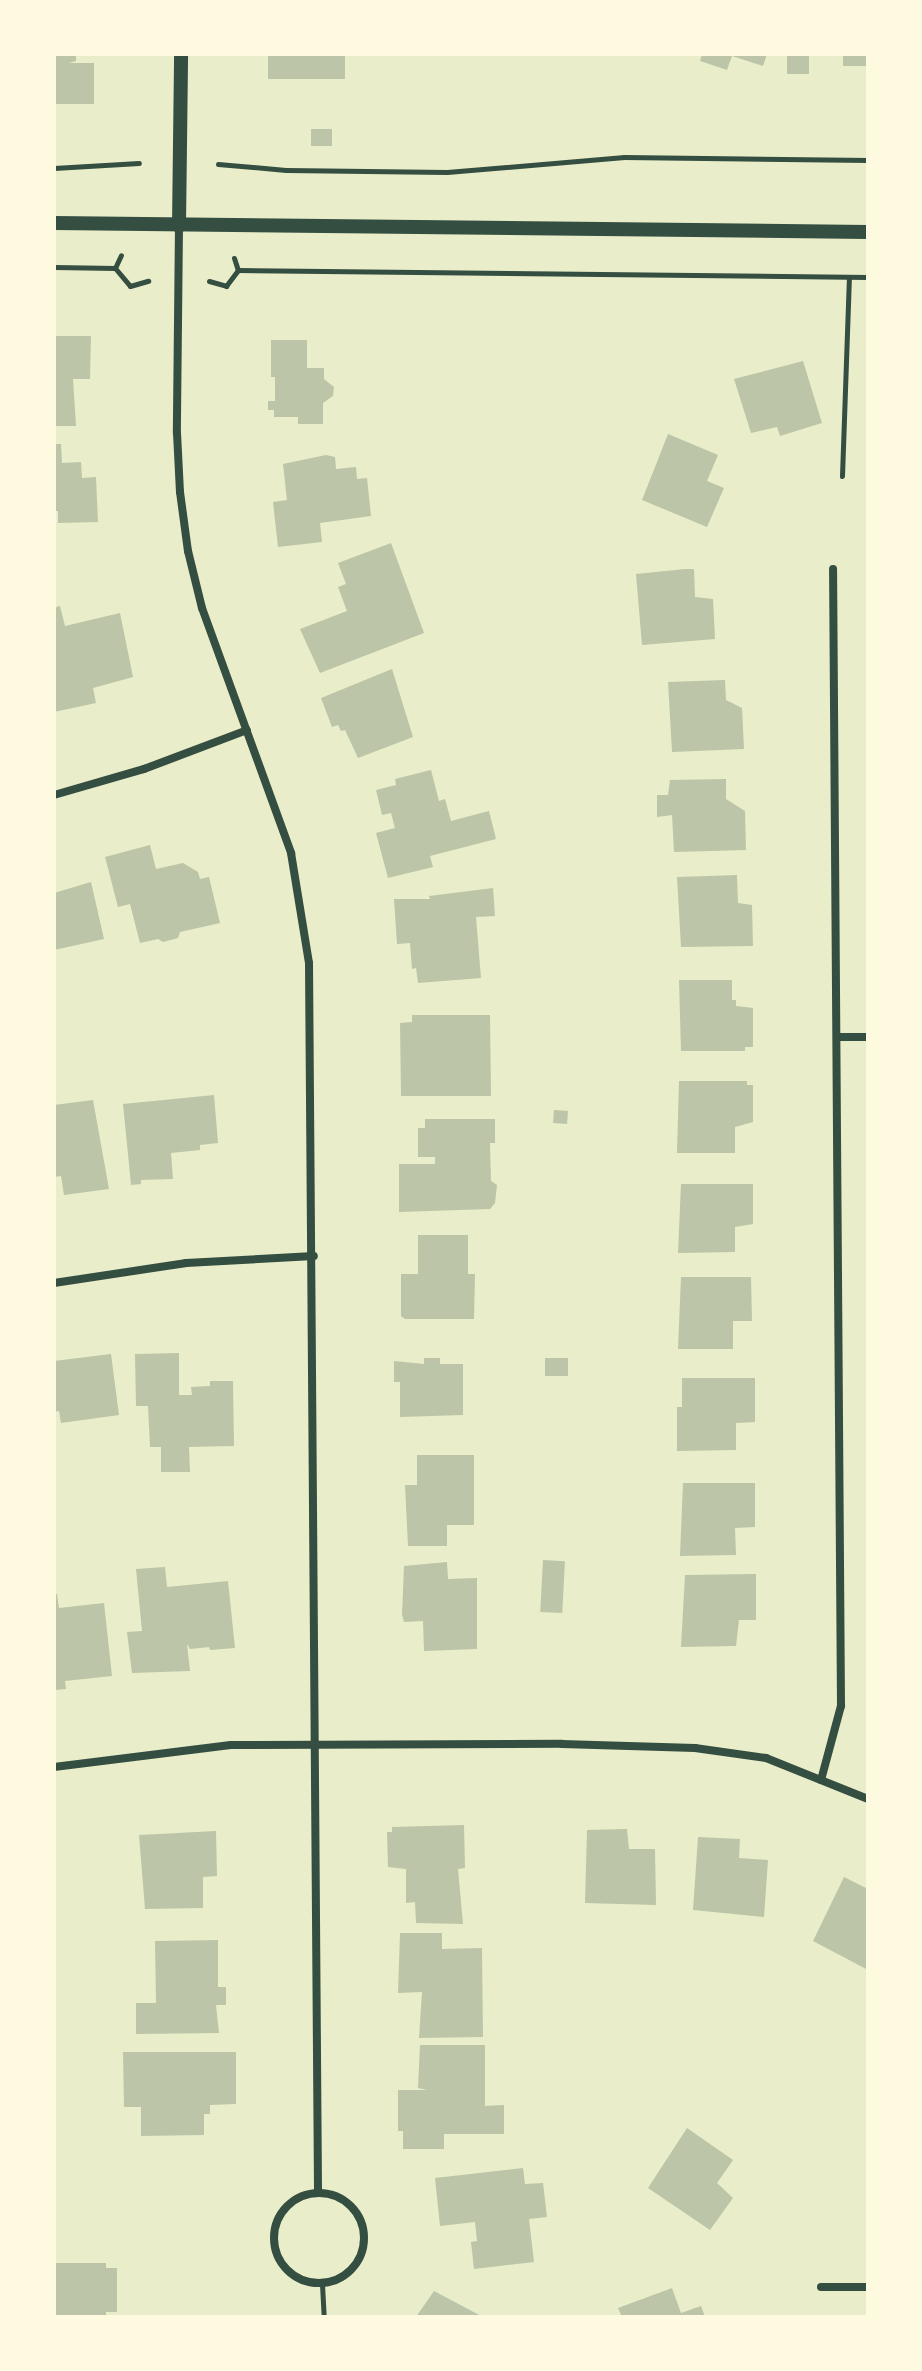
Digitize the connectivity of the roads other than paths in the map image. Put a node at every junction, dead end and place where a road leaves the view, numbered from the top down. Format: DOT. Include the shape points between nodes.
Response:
graph roads {
  1 [pos="181,54"];
  2 [pos="54,223"];
  3 [pos="179,226"];
  4 [pos="868,232"];
  5 [pos="833,569"];
  6 [pos="247,730"];
  7 [pos="54,795"];
  8 [pos="837,1037"];
  9 [pos="868,1037"];
  10 [pos="314,1256"];
  11 [pos="54,1283"];
  12 [pos="316,1744"];
  13 [pos="54,1767"];
  14 [pos="821,1780"];
  15 [pos="868,1799"];
  16 [pos="318,2192"];
  17 [pos="821,2287"];
  18 [pos="868,2287"];
  1 -- 3 [label="street"];
  2 -- 3 [label="street"];
  3 -- 4 [label="street"];
  3 -- 6 [label="street" via="180,492 202,608"];
  5 -- 8 [label="street"];
  6 -- 7 [label="street" via="144,769"];
  6 -- 10 [label="street" via="291,853 304,921"];
  8 -- 9 [label="street"];
  8 -- 14 [label="street" via="841,1706"];
  10 -- 11 [label="street" via="186,1263"];
  10 -- 12 [label="street"];
  12 -- 13 [label="street" via="231,1745"];
  12 -- 14 [label="street" via="695,1748 766,1758"];
  12 -- 16 [label="street"];
  14 -- 15 [label="street"];
  16 -- 16 [label="street" via="341,2197 358,2213 365,2236 360,2259 345,2277 322,2284 302,2280 285,2268 274,2230 283,2211 298,2198"];
  17 -- 18 [label="street"];
}
